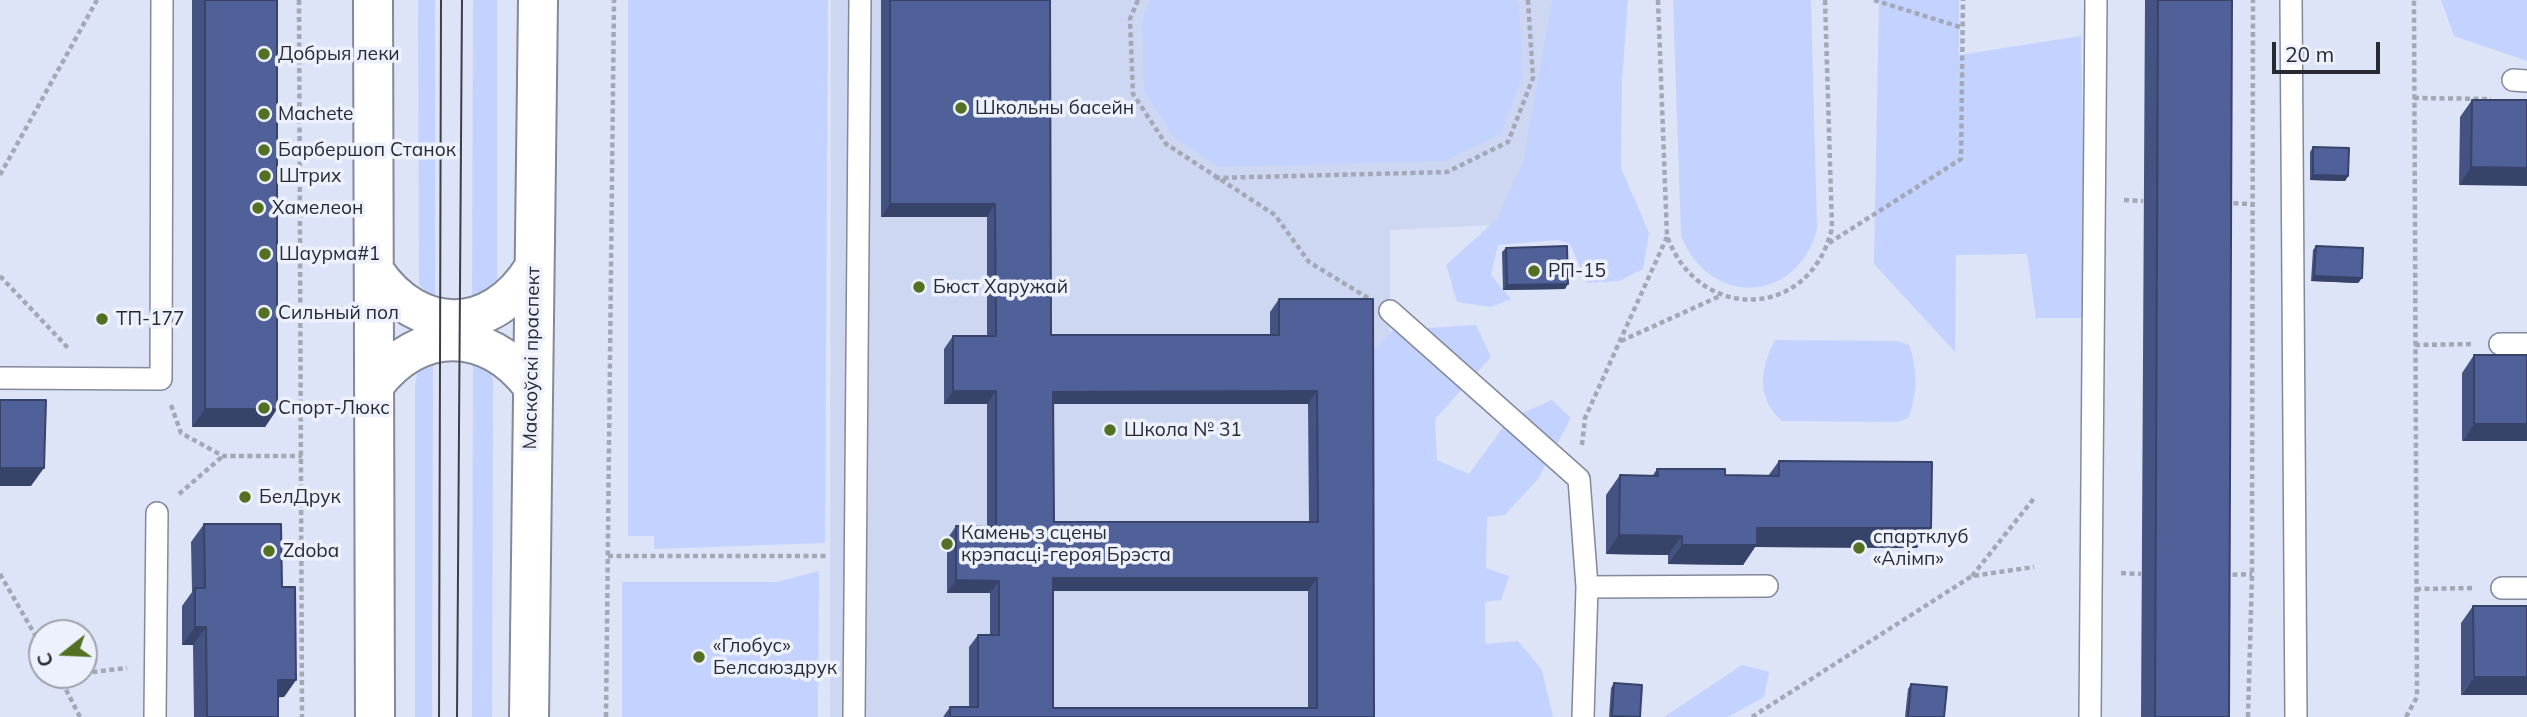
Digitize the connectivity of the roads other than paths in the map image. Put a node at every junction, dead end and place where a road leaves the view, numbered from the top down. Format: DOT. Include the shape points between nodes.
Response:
graph roads {
  1 [pos="162,0"];
  2 [pos="373,0"];
  3 [pos="538,0"];
  4 [pos="860,0"];
  5 [pos="2096,0"];
  6 [pos="2291,0"];
  7 [pos="533,269"];
  8 [pos="375,272"];
  9 [pos="1391,311"];
  10 [pos="2500,344"];
  11 [pos="2527,344"];
  12 [pos="0,378"];
  13 [pos="375,384"];
  14 [pos="531,384"];
  15 [pos="157,513"];
  16 [pos="1767,586"];
  17 [pos="1587,587"];
  18 [pos="2502,588"];
  19 [pos="2527,588"];
  20 [pos="155,717"];
  21 [pos="375,717"];
  22 [pos="529,717"];
  23 [pos="854,717"];
  24 [pos="1583,717"];
  25 [pos="2090,717"];
  26 [pos="2296,717"];
  1 -- 12 [label="lane" via="161,379"];
  2 -- 8 [label="main road"];
  3 -- 7 [label="main road, Маскоўскі праспект"];
  4 -- 23 [label="lane"];
  5 -- 25 [label="lane"];
  6 -- 26 [label="lane"];
  7 -- 8 [label="main road" via="508,300 471,318 451,320 414,311 398,301"];
  7 -- 14 [label="main road, Маскоўскі праспект"];
  8 -- 13 [label="main road"];
  9 -- 17 [label="lane" via="1579,479"];
  10 -- 11 [label="lane"];
  13 -- 14 [label="main road" via="400,358 449,341 488,348"];
  13 -- 21 [label="main road"];
  14 -- 22 [label="main road, Маскоўскі праспект"];
  15 -- 20 [label="lane"];
  16 -- 17 [label="lane"];
  17 -- 24 [label="lane"];
  18 -- 19 [label="lane"];
}
